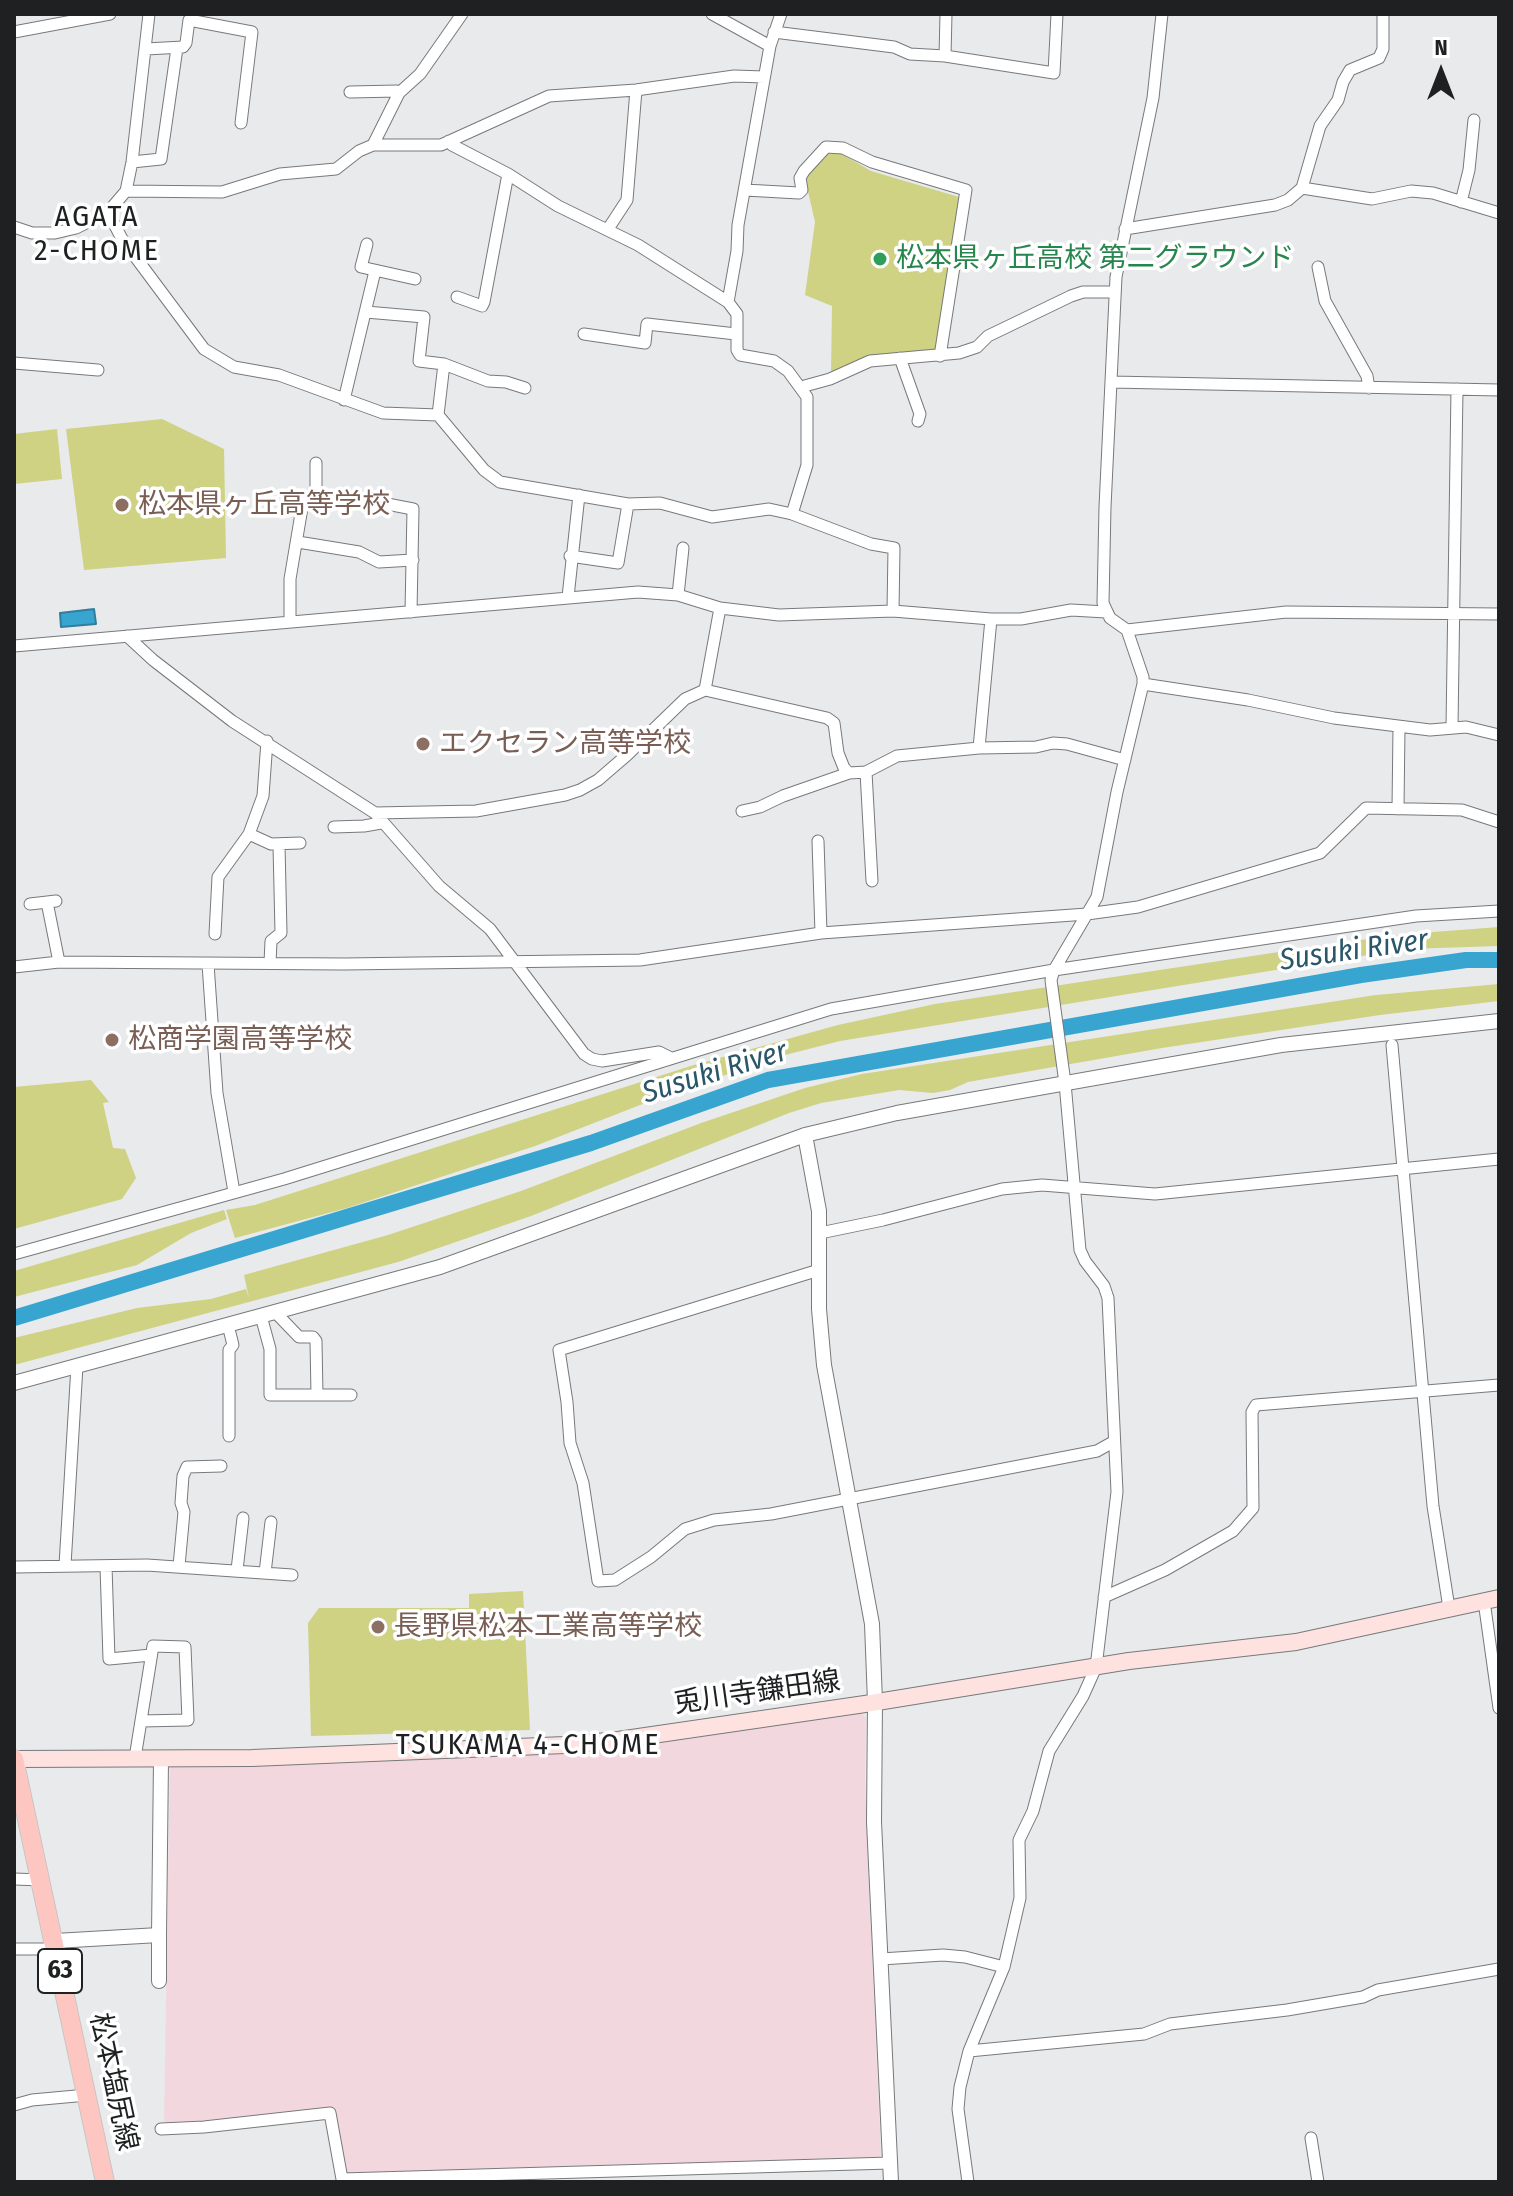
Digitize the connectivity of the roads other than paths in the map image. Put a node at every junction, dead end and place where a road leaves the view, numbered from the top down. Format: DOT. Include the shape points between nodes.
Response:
graph roads {
  1 [pos="110,14"];
  2 [pos="149,14"];
  3 [pos="462,14"];
  4 [pos="712,14"];
  5 [pos="781,14"];
  6 [pos="946,14"];
  7 [pos="1057,14"];
  8 [pos="1162,14"];
  9 [pos="1383,14"];
  10 [pos="14,32"];
  11 [pos="774,32"];
  12 [pos="770,46"];
  13 [pos="177,48"];
  14 [pos="146,49"];
  15 [pos="945,56"];
  16 [pos="764,77"];
  17 [pos="636,90"];
  18 [pos="350,92"];
  19 [pos="399,93"];
  20 [pos="1474,120"];
  21 [pos="241,123"];
  22 [pos="449,141"];
  23 [pos="373,145"];
  24 [pos="132,162"];
  25 [pos="508,174"];
  26 [pos="1302,188"];
  27 [pos="745,190"];
  28 [pos="126,191"];
  29 [pos="1461,202"];
  30 [pos="108,212"];
  31 [pos="1499,213"];
  32 [pos="14,227"];
  33 [pos="608,229"];
  34 [pos="1125,229"];
  35 [pos="367,244"];
  36 [pos="1318,267"];
  37 [pos="375,271"];
  38 [pos="415,279"];
  39 [pos="1115,292"];
  40 [pos="457,297"];
  41 [pos="728,302"];
  42 [pos="366,312"];
  43 [pos="584,334"];
  44 [pos="736,334"];
  45 [pos="940,356"];
  46 [pos="900,358"];
  47 [pos="14,363"];
  48 [pos="444,364"];
  49 [pos="98,370"];
  50 [pos="1112,382"];
  51 [pos="801,387"];
  52 [pos="525,388"];
  53 [pos="1369,388"];
  54 [pos="1457,389"];
  55 [pos="1499,390"];
  56 [pos="344,400"];
  57 [pos="438,415"];
  58 [pos="918,421"];
  59 [pos="316,463"];
  60 [pos="579,495"];
  61 [pos="316,497"];
  62 [pos="628,504"];
  63 [pos="792,514"];
  64 [pos="298,542"];
  65 [pos="683,548"];
  66 [pos="570,556"];
  67 [pos="413,560"];
  68 [pos="678,595"];
  69 [pos="568,597"];
  70 [pos="720,608"];
  71 [pos="893,611"];
  72 [pos="411,612"];
  73 [pos="1106,612"];
  74 [pos="1453,613"];
  75 [pos="1499,614"];
  76 [pos="991,619"];
  77 [pos="290,622"];
  78 [pos="1127,630"];
  79 [pos="127,636"];
  80 [pos="14,646"];
  81 [pos="1143,684"];
  82 [pos="705,690"];
  83 [pos="1399,727"];
  84 [pos="1452,727"];
  85 [pos="1499,735"];
  86 [pos="267,741"];
  87 [pos="979,748"];
  88 [pos="1125,760"];
  89 [pos="866,772"];
  90 [pos="849,773"];
  91 [pos="1398,809"];
  92 [pos="742,811"];
  93 [pos="378,818"];
  94 [pos="1499,822"];
  95 [pos="334,827"];
  96 [pos="249,834"];
  97 [pos="818,841"];
  98 [pos="300,843"];
  99 [pos="279,845"];
  100 [pos="872,881"];
  101 [pos="30,904"];
  102 [pos="1499,911"];
  103 [pos="1087,914"];
  104 [pos="821,933"];
  105 [pos="215,934"];
  106 [pos="59,962"];
  107 [pos="270,963"];
  108 [pos="517,963"];
  109 [pos="208,964"];
  110 [pos="14,967"];
  111 [pos="1052,975"];
  112 [pos="1499,1021"];
  113 [pos="1388,1039"];
  114 [pos="669,1057"];
  115 [pos="1064,1078"];
  116 [pos="805,1135"];
  117 [pos="1499,1159"];
  118 [pos="1402,1168"];
  119 [pos="1074,1187"];
  120 [pos="234,1192"];
  121 [pos="820,1233"];
  122 [pos="14,1254"];
  123 [pos="819,1270"];
  124 [pos="268,1314"];
  125 [pos="228,1325"];
  126 [pos="77,1366"];
  127 [pos="14,1383"];
  128 [pos="1499,1385"];
  129 [pos="1424,1392"];
  130 [pos="317,1395"];
  131 [pos="351,1395"];
  132 [pos="229,1436"];
  133 [pos="1113,1442"];
  134 [pos="221,1466"];
  135 [pos="850,1498"];
  136 [pos="243,1518"];
  137 [pos="271,1522"];
  138 [pos="65,1565"];
  139 [pos="106,1566"];
  140 [pos="179,1566"];
  141 [pos="14,1567"];
  142 [pos="237,1570"];
  143 [pos="265,1573"];
  144 [pos="292,1575"];
  145 [pos="1104,1597"];
  146 [pos="1492,1600"];
  147 [pos="1449,1608"];
  148 [pos="151,1655"];
  149 [pos="1096,1667"];
  150 [pos="875,1702"];
  151 [pos="1499,1708"];
  152 [pos="141,1721"];
  153 [pos="135,1758"];
  154 [pos="14,1759"];
  155 [pos="161,1760"];
  156 [pos="22,1822"];
  157 [pos="14,1879"];
  158 [pos="42,1880"];
  159 [pos="159,1935"];
  160 [pos="55,1945"];
  161 [pos="14,1949"];
  162 [pos="881,1959"];
  163 [pos="1004,1967"];
  164 [pos="1499,1969"];
  165 [pos="159,1981"];
  166 [pos="969,2051"];
  167 [pos="87,2095"];
  168 [pos="14,2105"];
  169 [pos="161,2129"];
  170 [pos="1311,2138"];
  171 [pos="890,2163"];
  172 [pos="434,2178"];
  173 [pos="105,2182"];
  174 [pos="891,2182"];
  175 [pos="968,2182"];
  176 [pos="1318,2182"];
  1 -- 10 [label="street"];
  2 -- 14 [label="street"];
  3 -- 19 [label="street" via="420,74"];
  4 -- 12 [label="street"];
  5 -- 11 [label="street"];
  6 -- 15 [label="street"];
  7 -- 15 [label="street" via="1054,73"];
  8 -- 34 [label="street" via="1153,98"];
  9 -- 26 [label="street" via="1379,58 1350,70 1320,126"];
  11 -- 12 [label="street"];
  11 -- 15 [label="street"];
  12 -- 16 [label="street"];
  13 -- 14 [label="street"];
  13 -- 21 [label="street" via="186,43 189,20 252,32"];
  13 -- 24 [label="street" via="161,159"];
  14 -- 24 [label="street"];
  16 -- 17 [label="street" via="734,76"];
  16 -- 27 [label="street"];
  17 -- 22 [label="street" via="549,96"];
  17 -- 33 [label="street" via="627,200"];
  18 -- 19 [label="street"];
  19 -- 23 [label="street"];
  20 -- 29 [label="street"];
  22 -- 23 [label="street"];
  22 -- 25 [label="street"];
  23 -- 28 [label="street" via="336,169 280,174 222,192"];
  24 -- 28 [label="street"];
  25 -- 33 [label="street"];
  25 -- 40 [label="street" via="484,302 482,306"];
  26 -- 29 [label="street" via="1372,199 1411,191"];
  26 -- 34 [label="street" via="1275,205"];
  27 -- 41 [label="street"];
  27 -- 45 [label="street" via="799,193 804,171 826,147 843,148 966,190"];
  28 -- 30 [label="street"];
  29 -- 31 [label="street"];
  30 -- 32 [label="street" via="55,233"];
  30 -- 56 [label="street" via="122,239 204,349 234,367 279,375"];
  33 -- 41 [label="street"];
  34 -- 39 [label="street"];
  35 -- 37 [label="street" via="361,267"];
  36 -- 53 [label="street" via="1325,301"];
  37 -- 38 [label="street"];
  37 -- 42 [label="street"];
  39 -- 45 [label="street" via="1071,296 988,336 977,347"];
  39 -- 50 [label="street"];
  41 -- 44 [label="street" via="737,314"];
  42 -- 48 [label="street" via="424,317 419,361"];
  42 -- 56 [label="street"];
  43 -- 44 [label="street" via="645,343 647,324"];
  44 -- 51 [label="street" via="740,355 774,361"];
  45 -- 46 [label="street"];
  46 -- 51 [label="street" via="870,361"];
  46 -- 58 [label="street"];
  47 -- 49 [label="street"];
  48 -- 52 [label="street"];
  48 -- 57 [label="street"];
  50 -- 53 [label="street"];
  50 -- 73 [label="street" via="1104,534"];
  51 -- 63 [label="street" via="807,397 807,465"];
  53 -- 54 [label="street"];
  54 -- 55 [label="street"];
  54 -- 74 [label="street"];
  56 -- 57 [label="street" via="388,415"];
  57 -- 60 [label="street" via="500,482"];
  59 -- 61 [label="street"];
  60 -- 62 [label="street"];
  60 -- 66 [label="street"];
  61 -- 64 [label="street" via="304,496"];
  61 -- 67 [label="street" via="411,507"];
  62 -- 63 [label="street" via="660,503 712,517 769,509"];
  62 -- 66 [label="street" via="618,563"];
  63 -- 71 [label="street" via="894,548"];
  64 -- 67 [label="street" via="359,552 379,562"];
  64 -- 77 [label="street" via="290,579"];
  65 -- 68 [label="street"];
  66 -- 69 [label="street"];
  67 -- 72 [label="street"];
  68 -- 69 [label="street"];
  68 -- 70 [label="street"];
  69 -- 72 [label="street"];
  70 -- 71 [label="street" via="779,615"];
  70 -- 82 [label="street"];
  71 -- 76 [label="street"];
  72 -- 77 [label="street"];
  73 -- 76 [label="street" via="1071,610"];
  73 -- 78 [label="street"];
  74 -- 75 [label="street"];
  74 -- 78 [label="street" via="1286,612"];
  74 -- 84 [label="street"];
  76 -- 87 [label="street"];
  77 -- 79 [label="street"];
  78 -- 81 [label="street"];
  79 -- 80 [label="street"];
  79 -- 86 [label="street" via="232,721"];
  81 -- 83 [label="street"];
  81 -- 88 [label="street"];
  82 -- 90 [label="street" via="827,718 834,723 838,753"];
  82 -- 93 [label="street" via="685,699 608,772 580,790 476,811"];
  83 -- 84 [label="street"];
  83 -- 91 [label="street"];
  84 -- 85 [label="street"];
  86 -- 93 [label="street"];
  86 -- 96 [label="street" via="263,796"];
  87 -- 88 [label="street" via="1067,744"];
  87 -- 89 [label="street" via="897,756"];
  88 -- 103 [label="street" via="1101,885"];
  89 -- 90 [label="street"];
  89 -- 100 [label="street"];
  90 -- 92 [label="street"];
  91 -- 94 [label="street" via="1462,810"];
  91 -- 103 [label="street" via="1366,808 1320,853 1138,907"];
  93 -- 95 [label="street" via="364,826"];
  93 -- 108 [label="street" via="439,886 490,929"];
  96 -- 99 [label="street"];
  96 -- 105 [label="street" via="218,877"];
  97 -- 104 [label="street"];
  98 -- 99 [label="street"];
  99 -- 107 [label="street" via="281,933 271,941"];
  101 -- 106 [label="street" via="52,902"];
  102 -- 111 [label="street" via="1416,916"];
  103 -- 104 [label="street"];
  103 -- 111 [label="street"];
  104 -- 108 [label="street" via="640,960"];
  106 -- 109 [label="street"];
  106 -- 110 [label="street"];
  107 -- 108 [label="street"];
  107 -- 109 [label="street"];
  108 -- 114 [label="street" via="592,1059 659,1052"];
  109 -- 120 [label="street" via="217,1093"];
  111 -- 114 [label="street" via="831,1009"];
  111 -- 115 [label="street"];
  112 -- 113 [label="street" via="1400,1031"];
  113 -- 115 [label="street" via="1281,1045"];
  113 -- 118 [label="street"];
  114 -- 120 [label="street"];
  115 -- 116 [label="street"];
  115 -- 119 [label="street"];
  116 -- 121 [label="street"];
  116 -- 124 [label="street" via="440,1267"];
  117 -- 118 [label="street"];
  118 -- 119 [label="street" via="1155,1194"];
  118 -- 129 [label="street"];
  119 -- 121 [label="street" via="1002,1189"];
  119 -- 133 [label="street" via="1080,1250 1108,1298"];
  120 -- 122 [label="street"];
  121 -- 123 [label="street"];
  123 -- 135 [label="street" via="824,1365"];
  123 -- 135 [label="street" via="559,1350 570,1443 583,1483 598,1581 626,1574 685,1529"];
  124 -- 125 [label="street"];
  124 -- 130 [label="street" via="299,1337 316,1341"];
  124 -- 130 [label="street" via="270,1395"];
  125 -- 126 [label="street"];
  125 -- 132 [label="street" via="233,1345"];
  126 -- 127 [label="street"];
  126 -- 138 [label="street"];
  128 -- 129 [label="street"];
  129 -- 145 [label="street" via="1256,1405 1253,1508 1233,1531"];
  129 -- 147 [label="street" via="1433,1506"];
  130 -- 131 [label="street"];
  133 -- 135 [label="street" via="1097,1451"];
  133 -- 145 [label="street" via="1117,1492"];
  134 -- 140 [label="street" via="187,1467 183,1476"];
  135 -- 150 [label="street" via="872,1624"];
  136 -- 142 [label="street"];
  137 -- 143 [label="street"];
  138 -- 139 [label="street"];
  138 -- 141 [label="street"];
  139 -- 140 [label="street"];
  139 -- 148 [label="street" via="109,1659"];
  140 -- 142 [label="street"];
  142 -- 143 [label="street"];
  143 -- 144 [label="street"];
  145 -- 149 [label="street"];
  146 -- 147 [label="main road, 兎川寺鎌田線"];
  146 -- 151 [label="street"];
  147 -- 149 [label="main road, 兎川寺鎌田線" via="1296,1642"];
  148 -- 152 [label="street"];
  148 -- 152 [label="street" via="153,1646 185,1647 188,1720"];
  149 -- 150 [label="main road, 兎川寺鎌田線"];
  149 -- 163 [label="street" via="1049,1751 1033,1811 1019,1840 1020,1898"];
  150 -- 155 [label="main road, 兎川寺鎌田線" via="565,1745"];
  150 -- 162 [label="street"];
  152 -- 153 [label="street"];
  153 -- 154 [label="main road, 兎川寺鎌田線"];
  153 -- 155 [label="main road, 兎川寺鎌田線"];
  154 -- 156 [label="main road, 松本塩尻線 / 63"];
  155 -- 159 [label="street"];
  156 -- 158 [label="main road, 松本塩尻線 / 63"];
  157 -- 158 [label="street"];
  158 -- 160 [label="main road, 松本塩尻線 / 63"];
  159 -- 160 [label="street"];
  159 -- 165 [label="street"];
  160 -- 161 [label="street"];
  160 -- 167 [label="main road, 松本塩尻線 / 63"];
  162 -- 163 [label="street" via="943,1955"];
  162 -- 171 [label="street"];
  163 -- 166 [label="street"];
  164 -- 166 [label="street" via="1287,2010 1170,2024 1144,2034"];
  166 -- 175 [label="street" via="958,2109"];
  167 -- 168 [label="street"];
  167 -- 173 [label="main road, 松本塩尻線 / 63"];
  169 -- 172 [label="street" via="330,2113 342,2179"];
  170 -- 176 [label="street"];
  171 -- 172 [label="street"];
  171 -- 174 [label="street"];
}
